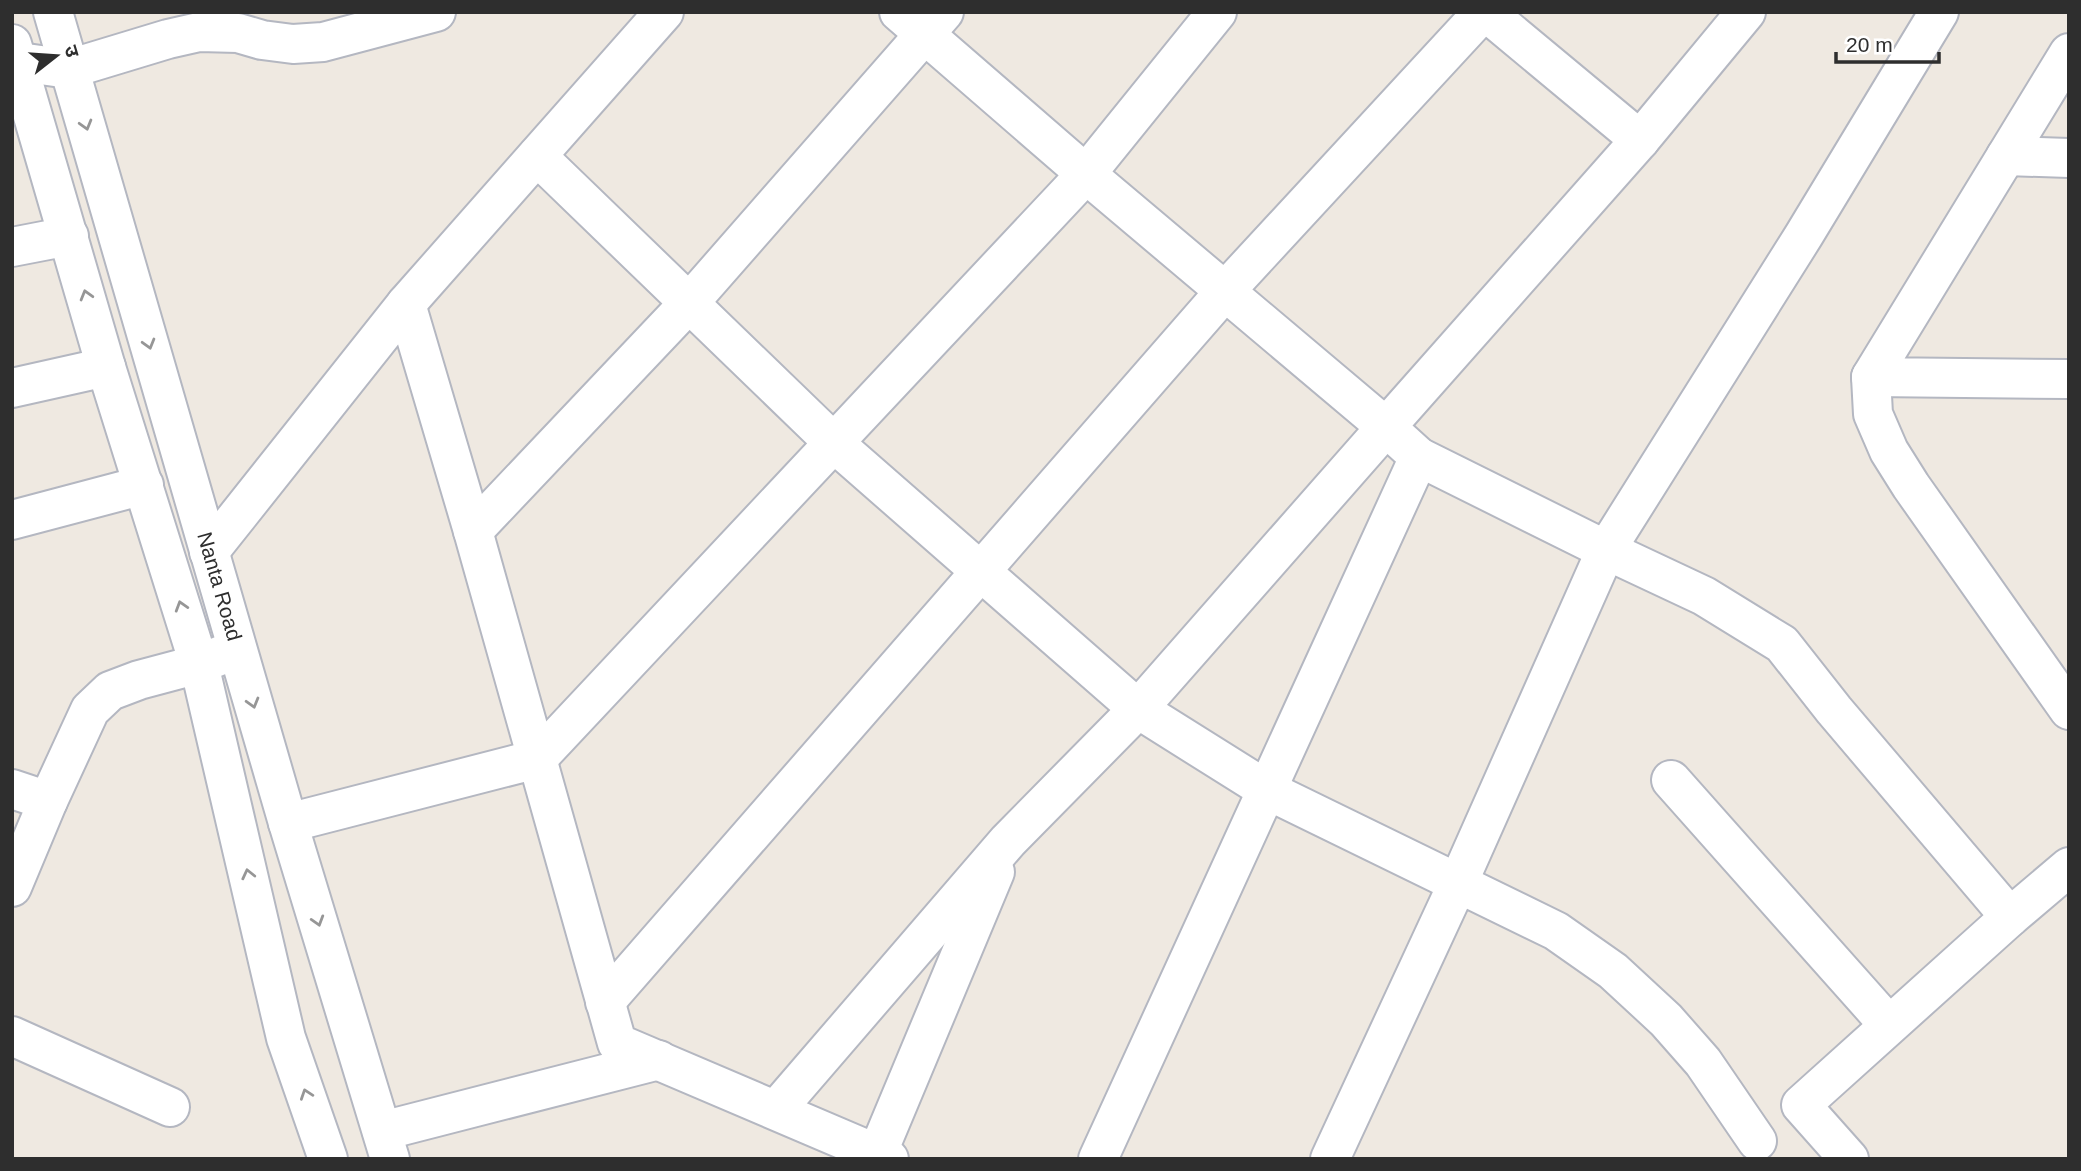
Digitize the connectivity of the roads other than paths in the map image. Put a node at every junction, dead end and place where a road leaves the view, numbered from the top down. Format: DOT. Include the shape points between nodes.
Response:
graph roads {
  1 [pos="53,12"];
  2 [pos="436,12"];
  3 [pos="664,12"];
  4 [pos="1217,12"];
  5 [pos="1484,12"];
  6 [pos="1746,12"];
  7 [pos="1939,12"];
  8 [pos="922,20"];
  9 [pos="2069,53"];
  10 [pos="14,55"];
  11 [pos="69,69"];
  12 [pos="1640,140"];
  13 [pos="537,156"];
  14 [pos="2007,156"];
  15 [pos="2069,158"];
  16 [pos="1086,174"];
  17 [pos="69,236"];
  18 [pos="12,247"];
  19 [pos="1226,290"];
  20 [pos="689,303"];
  21 [pos="406,304"];
  22 [pos="106,368"];
  23 [pos="1871,377"];
  24 [pos="2069,379"];
  25 [pos="12,388"];
  26 [pos="1386,427"];
  27 [pos="834,443"];
  28 [pos="1419,457"];
  29 [pos="144,485"];
  30 [pos="12,520"];
  31 [pos="472,531"];
  32 [pos="1606,550"];
  33 [pos="209,552"];
  34 [pos="982,570"];
  35 [pos="237,649"];
  36 [pos="199,664"];
  37 [pos="1138,709"];
  38 [pos="2069,710"];
  39 [pos="537,759"];
  40 [pos="1671,780"];
  41 [pos="12,789"];
  42 [pos="1267,790"];
  43 [pos="48,801"];
  44 [pos="288,823"];
  45 [pos="1008,841"];
  46 [pos="2069,867"];
  47 [pos="1458,883"];
  48 [pos="12,887"];
  49 [pos="2010,917"];
  50 [pos="605,1002"];
  51 [pos="1888,1024"];
  52 [pos="12,1036"];
  53 [pos="659,1060"];
  54 [pos="1801,1105"];
  55 [pos="170,1107"];
  56 [pos="776,1110"];
  57 [pos="386,1145"];
  58 [pos="1745,1150"];
  59 [pos="880,1157"];
  60 [pos="328,1159"];
  61 [pos="1098,1159"];
  62 [pos="1330,1159"];
  63 [pos="1849,1159"];
  1 -- 11 [label="street, Nanta Road"];
  2 -- 11 [label="street" via="323,42 293,44 238,33 199,32"];
  3 -- 13 [label="street"];
  4 -- 16 [label="street"];
  5 -- 12 [label="street"];
  5 -- 19 [label="street"];
  6 -- 12 [label="street"];
  7 -- 32 [label="street"];
  8 -- 16 [label="street"];
  8 -- 20 [label="street"];
  9 -- 14 [label="street"];
  10 -- 11 [label="street"];
  10 -- 17 [label="street, Nanta Road"];
  11 -- 33 [label="street, Nanta Road, one-way"];
  12 -- 26 [label="street"];
  13 -- 20 [label="street"];
  13 -- 21 [label="street"];
  14 -- 15 [label="street"];
  14 -- 23 [label="street"];
  16 -- 19 [label="street"];
  16 -- 27 [label="street"];
  17 -- 18 [label="street"];
  22 -- 17 [label="street, Nanta Road, one-way"];
  19 -- 26 [label="street"];
  19 -- 34 [label="street"];
  20 -- 27 [label="street"];
  20 -- 31 [label="street"];
  21 -- 31 [label="street"];
  21 -- 33 [label="street"];
  22 -- 25 [label="street"];
  22 -- 29 [label="street, Nanta Road"];
  23 -- 24 [label="street"];
  23 -- 38 [label="street" via="1873,414 1889,451"];
  26 -- 28 [label="street"];
  26 -- 37 [label="street"];
  27 -- 34 [label="street"];
  27 -- 39 [label="street"];
  28 -- 32 [label="street"];
  28 -- 42 [label="street"];
  29 -- 30 [label="street"];
  36 -- 29 [label="street, Nanta Road, one-way"];
  31 -- 39 [label="street"];
  32 -- 47 [label="street"];
  32 -- 49 [label="street" via="1704,596 1782,644"];
  33 -- 35 [label="street, Nanta Road"];
  34 -- 37 [label="street"];
  34 -- 50 [label="street"];
  35 -- 36 [label="street"];
  35 -- 44 [label="street, Nanta Road, one-way"];
  36 -- 43 [label="street" via="110,691 90,710"];
  60 -- 36 [label="street, Nanta Road, one-way" via="286,1038"];
  37 -- 42 [label="street"];
  37 -- 45 [label="street"];
  39 -- 44 [label="street"];
  39 -- 50 [label="street"];
  40 -- 51 [label="street"];
  41 -- 43 [label="street"];
  42 -- 47 [label="street"];
  42 -- 61 [label="street"];
  43 -- 48 [label="street"];
  44 -- 57 [label="street, Nanta Road, one-way"];
  45 -- 56 [label="street"];
  45 -- 59 [label="street"];
  46 -- 49 [label="street"];
  47 -- 58 [label="street" via="1556,931 1613,971 1666,1020 1703,1062"];
  47 -- 62 [label="street"];
  49 -- 51 [label="street"];
  50 -- 53 [label="street" via="617,1043"];
  51 -- 54 [label="street"];
  52 -- 55 [label="street"];
  53 -- 56 [label="street"];
  53 -- 57 [label="street"];
  54 -- 58 [label="street"];
  54 -- 63 [label="street"];
  56 -- 59 [label="street"];
}
